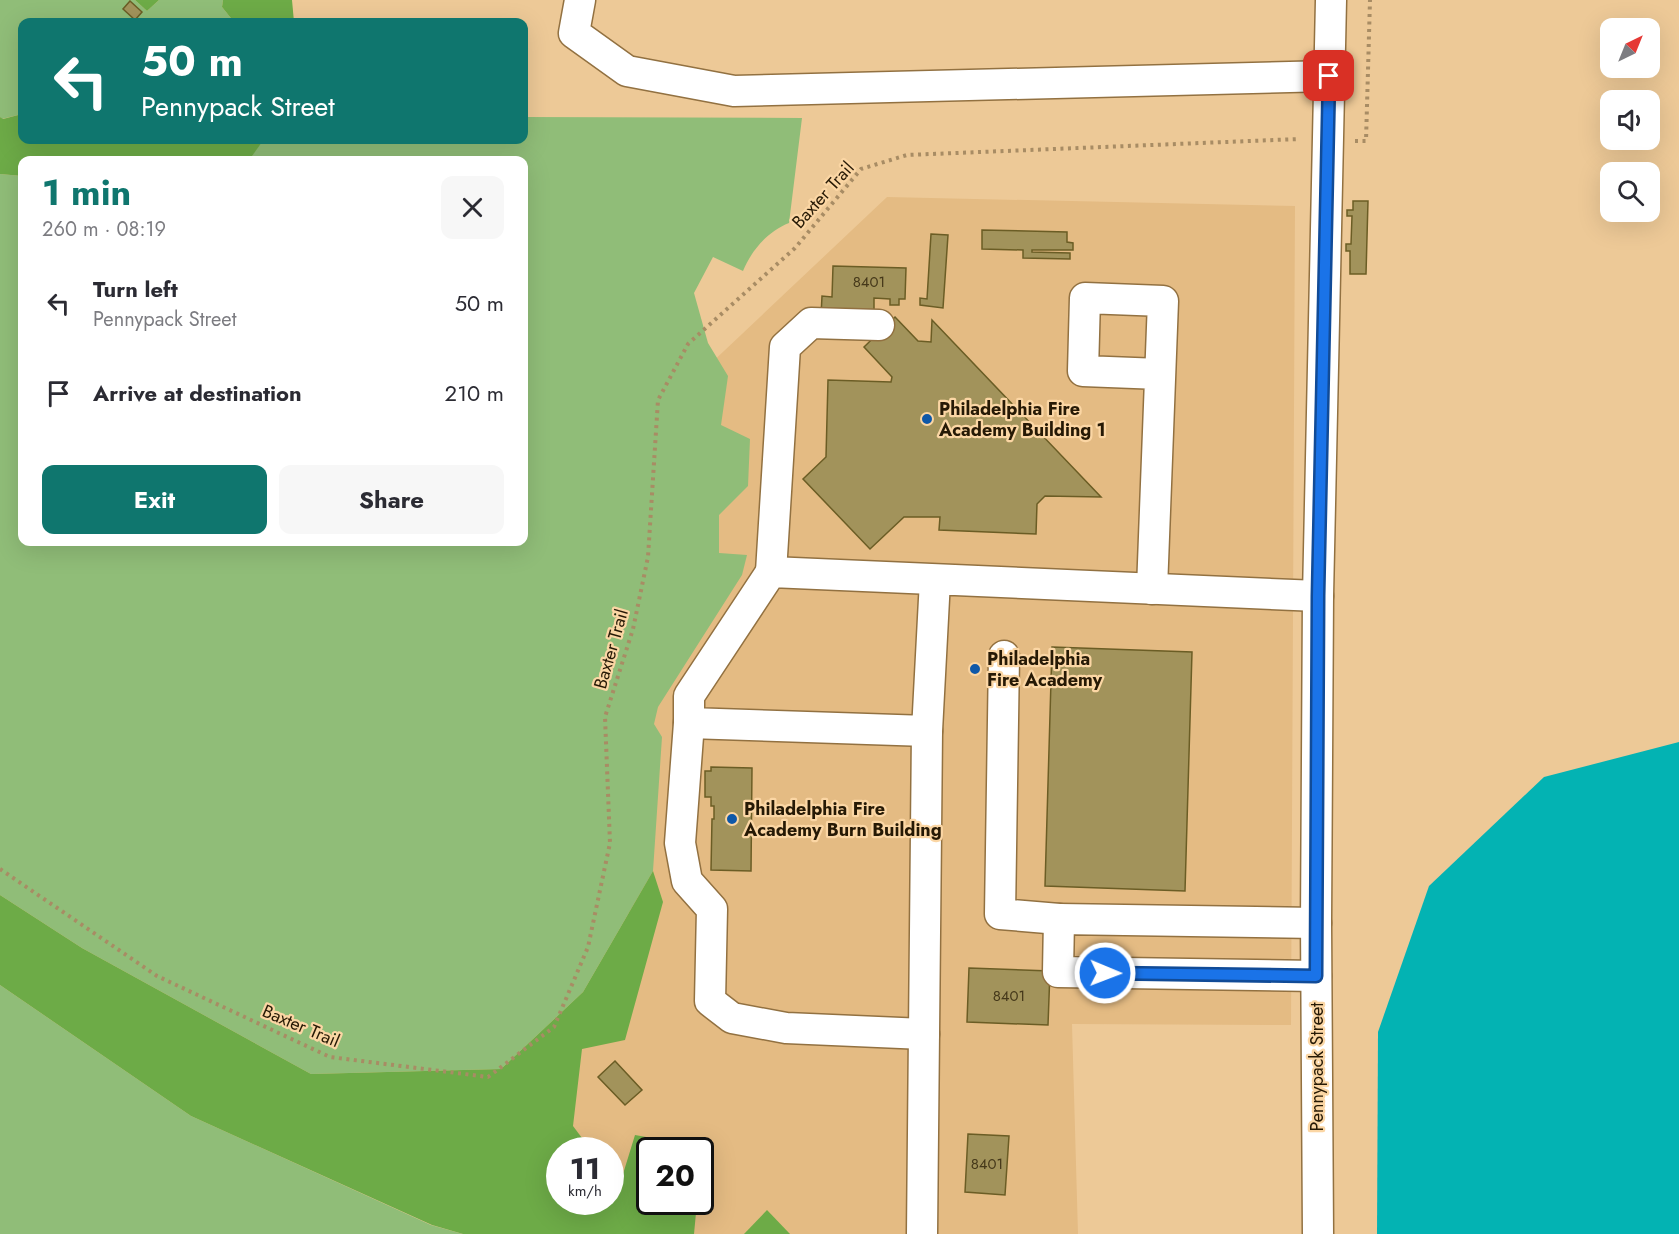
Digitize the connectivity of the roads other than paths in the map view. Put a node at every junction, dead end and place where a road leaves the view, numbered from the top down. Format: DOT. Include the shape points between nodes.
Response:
graph roads {
  1 [pos="580,0"];
  2 [pos="1331,0"];
  3 [pos="1329,76"];
  4 [pos="879,325"];
  5 [pos="1160,374"];
  6 [pos="771,572"];
  7 [pos="935,580"];
  8 [pos="1152,589"];
  9 [pos="1318,596"];
  10 [pos="1004,656"];
  11 [pos="689,723"];
  12 [pos="927,731"];
  13 [pos="1059,919"];
  14 [pos="1316,923"];
  15 [pos="1316,976"];
  16 [pos="924,1034"];
  17 [pos="922,1234"];
  18 [pos="1318,1234"];
  1 -- 3 [label="street" via="574,33 627,71 734,91"];
  2 -- 3 [label="street, Pennypack Street"];
  3 -- 9 [label="street, Pennypack Street"];
  4 -- 6 [label="street" via="811,323 785,347"];
  5 -- 8 [label="street"];
  6 -- 7 [label="street"];
  6 -- 11 [label="street" via="689,696"];
  7 -- 8 [label="street"];
  7 -- 12 [label="street"];
  8 -- 9 [label="street"];
  9 -- 14 [label="street, Pennypack Street"];
  10 -- 13 [label="street" via="1000,914"];
  11 -- 12 [label="street"];
  11 -- 16 [label="street" via="680,843 687,881 712,909 710,1001 732,1018 786,1028"];
  12 -- 16 [label="street"];
  13 -- 14 [label="street"];
  13 -- 15 [label="street" via="1058,972"];
  14 -- 15 [label="street, Pennypack Street"];
  15 -- 18 [label="street, Pennypack Street"];
  16 -- 17 [label="street"];
}
